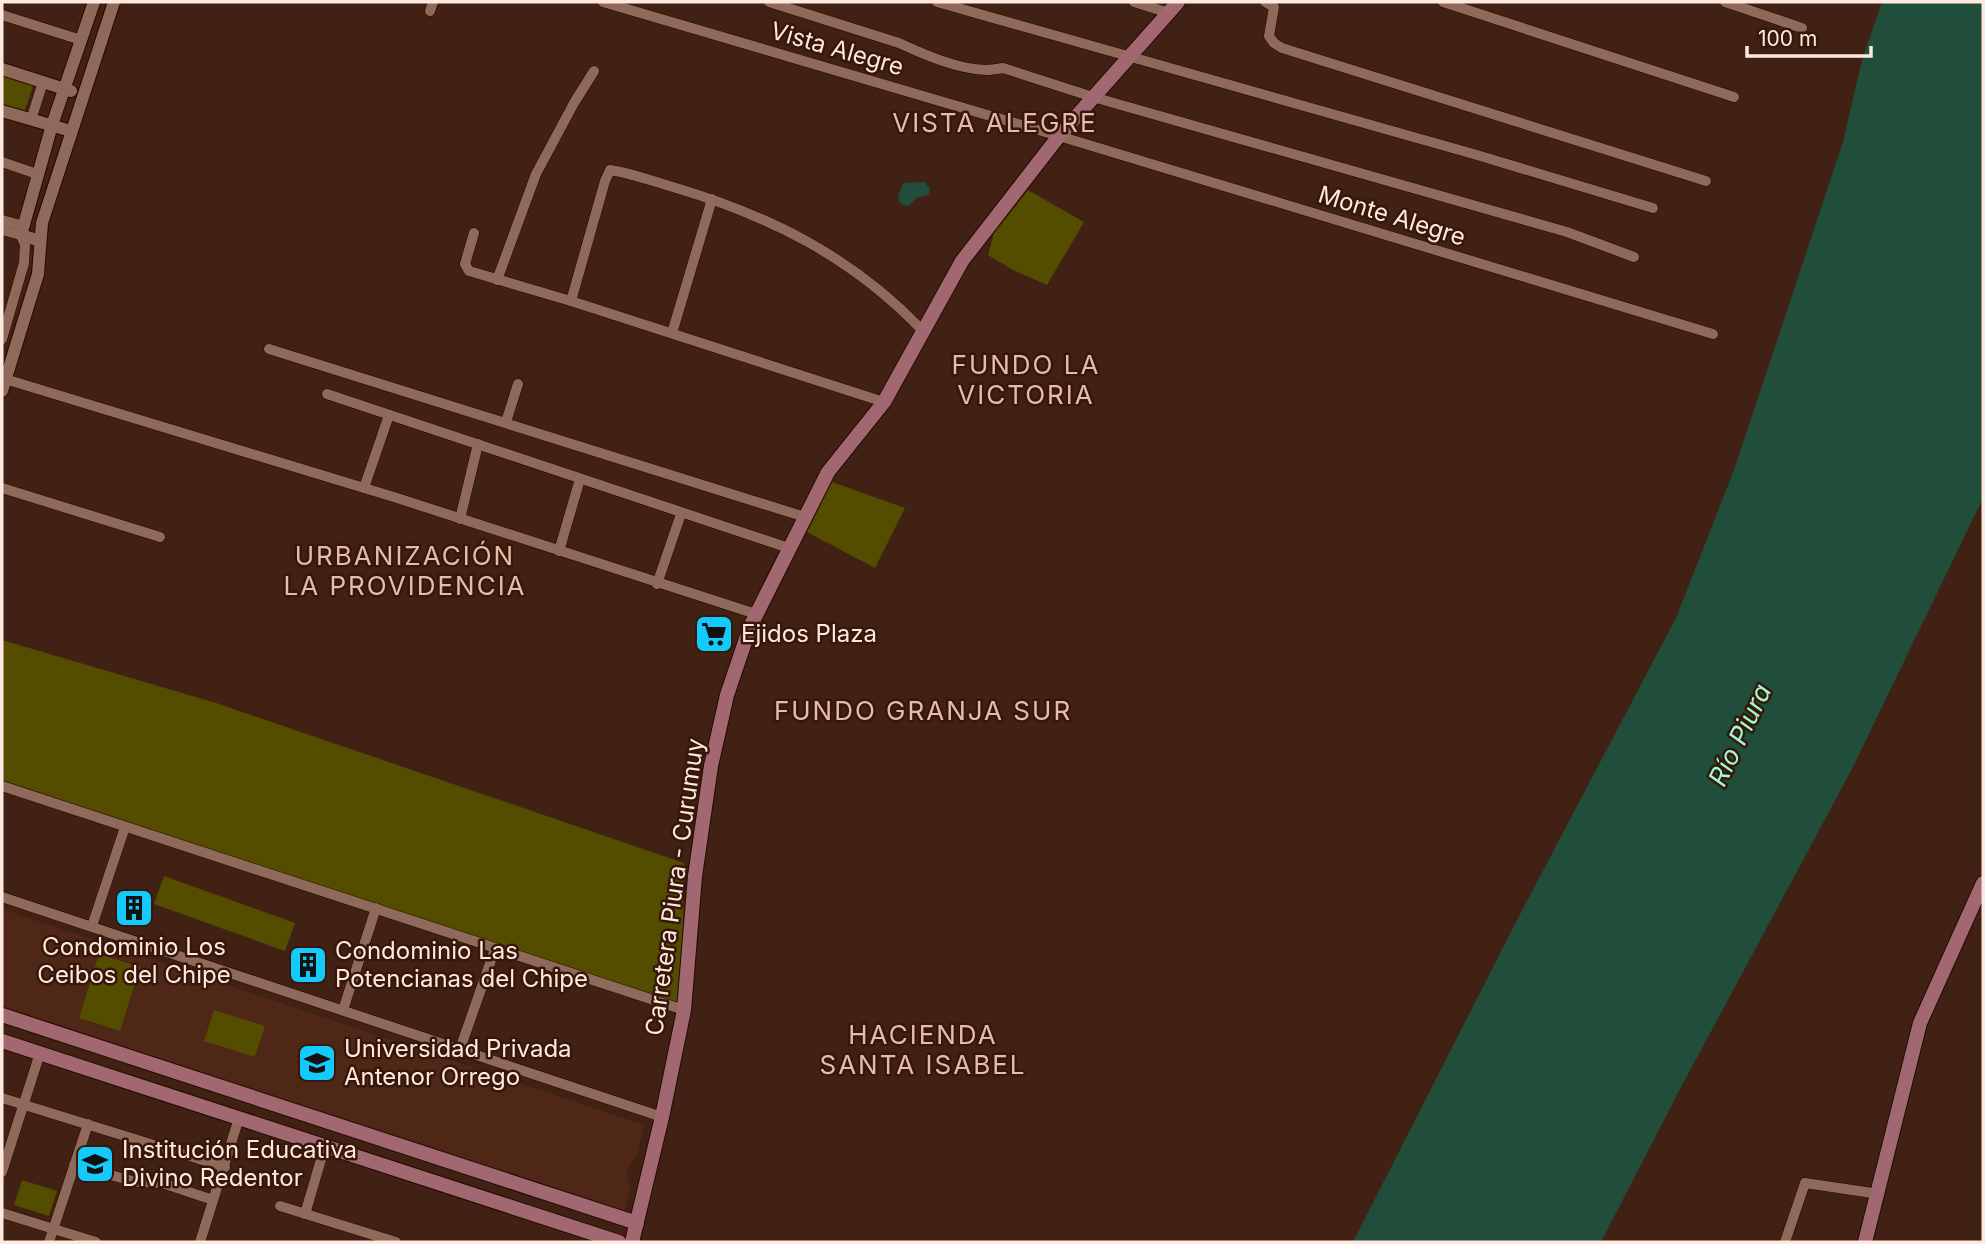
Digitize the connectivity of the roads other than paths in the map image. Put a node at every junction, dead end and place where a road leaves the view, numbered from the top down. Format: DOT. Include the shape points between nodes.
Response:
graph roads {
  1 [pos="94,2"];
  2 [pos="114,2"];
  3 [pos="603,2"];
  4 [pos="769,2"];
  5 [pos="937,2"];
  6 [pos="1135,2"];
  7 [pos="1265,2"];
  8 [pos="1443,2"];
  9 [pos="1725,2"];
  10 [pos="1174,7"];
  11 [pos="2,15"];
  12 [pos="1802,28"];
  13 [pos="75,38"];
  14 [pos="1132,57"];
  15 [pos="2,69"];
  16 [pos="594,72"];
  17 [pos="43,82"];
  18 [pos="65,88"];
  19 [pos="83,95"];
  20 [pos="1093,97"];
  21 [pos="1734,97"];
  22 [pos="2,111"];
  23 [pos="31,120"];
  24 [pos="52,125"];
  25 [pos="71,131"];
  26 [pos="1059,136"];
  27 [pos="2,162"];
  28 [pos="31,172"];
  29 [pos="1706,181"];
  30 [pos="712,199"];
  31 [pos="1653,208"];
  32 [pos="4,224"];
  33 [pos="22,230"];
  34 [pos="474,233"];
  35 [pos="40,241"];
  36 [pos="1634,257"];
  37 [pos="497,279"];
  38 [pos="571,301"];
  39 [pos="922,330"];
  40 [pos="672,333"];
  41 [pos="1713,334"];
  42 [pos="2,339"];
  43 [pos="269,349"];
  44 [pos="519,384"];
  45 [pos="4,385"];
  46 [pos="327,394"];
  47 [pos="884,401"];
  48 [pos="389,415"];
  49 [pos="506,422"];
  50 [pos="478,444"];
  51 [pos="580,479"];
  52 [pos="2,488"];
  53 [pos="364,488"];
  54 [pos="681,514"];
  55 [pos="805,517"];
  56 [pos="460,519"];
  57 [pos="160,537"];
  58 [pos="789,548"];
  59 [pos="559,551"];
  60 [pos="657,584"];
  61 [pos="756,614"];
  62 [pos="2,786"];
  63 [pos="125,827"];
  64 [pos="1983,883"];
  65 [pos="2,897"];
  66 [pos="376,908"];
  67 [pos="92,926"];
  68 [pos="495,949"];
  69 [pos="343,1010"];
  70 [pos="684,1010"];
  71 [pos="2,1015"];
  72 [pos="2,1041"];
  73 [pos="460,1049"];
  74 [pos="40,1053"];
  75 [pos="2,1098"];
  76 [pos="23,1104"];
  77 [pos="662,1117"];
  78 [pos="239,1118"];
  79 [pos="88,1124"];
  80 [pos="325,1146"];
  81 [pos="402,1146"];
  82 [pos="74,1165"];
  83 [pos="225,1167"];
  84 [pos="394,1169"];
  85 [pos="2,1172"];
  86 [pos="1879,1194"];
  87 [pos="213,1200"];
  88 [pos="279,1206"];
  89 [pos="2,1213"];
  90 [pos="305,1213"];
  91 [pos="637,1223"];
  92 [pos="54,1229"];
  93 [pos="50,1242"];
  94 [pos="96,1242"];
  95 [pos="200,1242"];
  96 [pos="396,1242"];
  97 [pos="619,1242"];
  98 [pos="632,1242"];
  99 [pos="1785,1242"];
  100 [pos="1865,1242"];
  1 -- 13 [label="street"];
  2 -- 19 [label="street"];
  3 -- 26 [label="street, Vista Alegre"];
  4 -- 20 [label="street" via="958,65 1003,68"];
  5 -- 14 [label="street"];
  6 -- 10 [label="street"];
  7 -- 29 [label="street" via="1274,7 1269,36 1282,48"];
  8 -- 21 [label="street"];
  9 -- 12 [label="street"];
  10 -- 14 [label="main road, Carretera Piura - Curumuy"];
  11 -- 13 [label="street"];
  13 -- 18 [label="street"];
  14 -- 20 [label="main road, Carretera Piura - Curumuy"];
  14 -- 31 [label="street"];
  15 -- 17 [label="street"];
  16 -- 37 [label="street" via="536,174"];
  17 -- 18 [label="street"];
  17 -- 23 [label="street"];
  18 -- 19 [label="street"];
  18 -- 24 [label="street"];
  19 -- 25 [label="street"];
  20 -- 26 [label="main road, Carretera Piura - Curumuy"];
  20 -- 36 [label="street" via="1567,232"];
  22 -- 23 [label="street"];
  23 -- 24 [label="street"];
  24 -- 25 [label="street"];
  24 -- 28 [label="street"];
  25 -- 35 [label="street"];
  26 -- 39 [label="main road, Carretera Piura - Curumuy" via="962,261"];
  26 -- 41 [label="street, Monte Alegre"];
  27 -- 28 [label="street"];
  28 -- 33 [label="street"];
  30 -- 38 [label="street" via="610,170"];
  30 -- 39 [label="street" via="763,219 830,255 875,285"];
  30 -- 40 [label="street"];
  32 -- 33 [label="street"];
  33 -- 35 [label="street"];
  33 -- 42 [label="street" via="23,263"];
  34 -- 37 [label="street" via="466,269"];
  35 -- 45 [label="street" via="38,274"];
  37 -- 38 [label="street"];
  38 -- 40 [label="street"];
  39 -- 47 [label="main road, Carretera Piura - Curumuy"];
  40 -- 47 [label="street"];
  43 -- 49 [label="street"];
  44 -- 49 [label="street"];
  45 -- 53 [label="street"];
  46 -- 48 [label="street"];
  47 -- 55 [label="main road, Carretera Piura - Curumuy" via="828,472"];
  48 -- 50 [label="street"];
  48 -- 53 [label="street"];
  49 -- 55 [label="street"];
  50 -- 51 [label="street"];
  50 -- 56 [label="street"];
  51 -- 54 [label="street"];
  51 -- 59 [label="street"];
  52 -- 57 [label="street"];
  53 -- 56 [label="street"];
  54 -- 58 [label="street"];
  54 -- 60 [label="street"];
  55 -- 58 [label="main road, Carretera Piura - Curumuy"];
  56 -- 59 [label="street"];
  58 -- 61 [label="main road, Carretera Piura - Curumuy"];
  59 -- 60 [label="street"];
  60 -- 61 [label="street"];
  61 -- 70 [label="main road, Carretera Piura - Curumuy" via="727,695 712,766 695,876"];
  62 -- 63 [label="street"];
  63 -- 66 [label="street"];
  63 -- 67 [label="street"];
  64 -- 86 [label="main road" via="1920,1024"];
  65 -- 67 [label="street"];
  66 -- 68 [label="street"];
  66 -- 69 [label="street"];
  67 -- 69 [label="street"];
  68 -- 70 [label="street"];
  68 -- 73 [label="street"];
  69 -- 73 [label="street"];
  70 -- 77 [label="main road, Carretera Piura - Curumuy"];
  71 -- 81 [label="main road"];
  72 -- 74 [label="main road"];
  73 -- 77 [label="street"];
  74 -- 76 [label="street"];
  74 -- 78 [label="main road"];
  75 -- 76 [label="street"];
  76 -- 79 [label="street"];
  76 -- 85 [label="street"];
  77 -- 91 [label="main road, Carretera Piura - Curumuy"];
  78 -- 80 [label="main road"];
  78 -- 83 [label="street"];
  79 -- 82 [label="street"];
  79 -- 83 [label="street"];
  80 -- 84 [label="main road"];
  80 -- 90 [label="street"];
  81 -- 84 [label="main road"];
  81 -- 91 [label="main road"];
  82 -- 87 [label="street" via="136,1182 162,1183"];
  82 -- 92 [label="street"];
  83 -- 87 [label="street"];
  84 -- 97 [label="main road"];
  86 -- 99 [label="street" via="1805,1183"];
  86 -- 100 [label="main road"];
  87 -- 95 [label="street"];
  88 -- 90 [label="street"];
  89 -- 92 [label="street"];
  90 -- 96 [label="street"];
  91 -- 98 [label="main road, Carretera Piura - Curumuy"];
  92 -- 93 [label="street"];
  92 -- 94 [label="street"];
}
